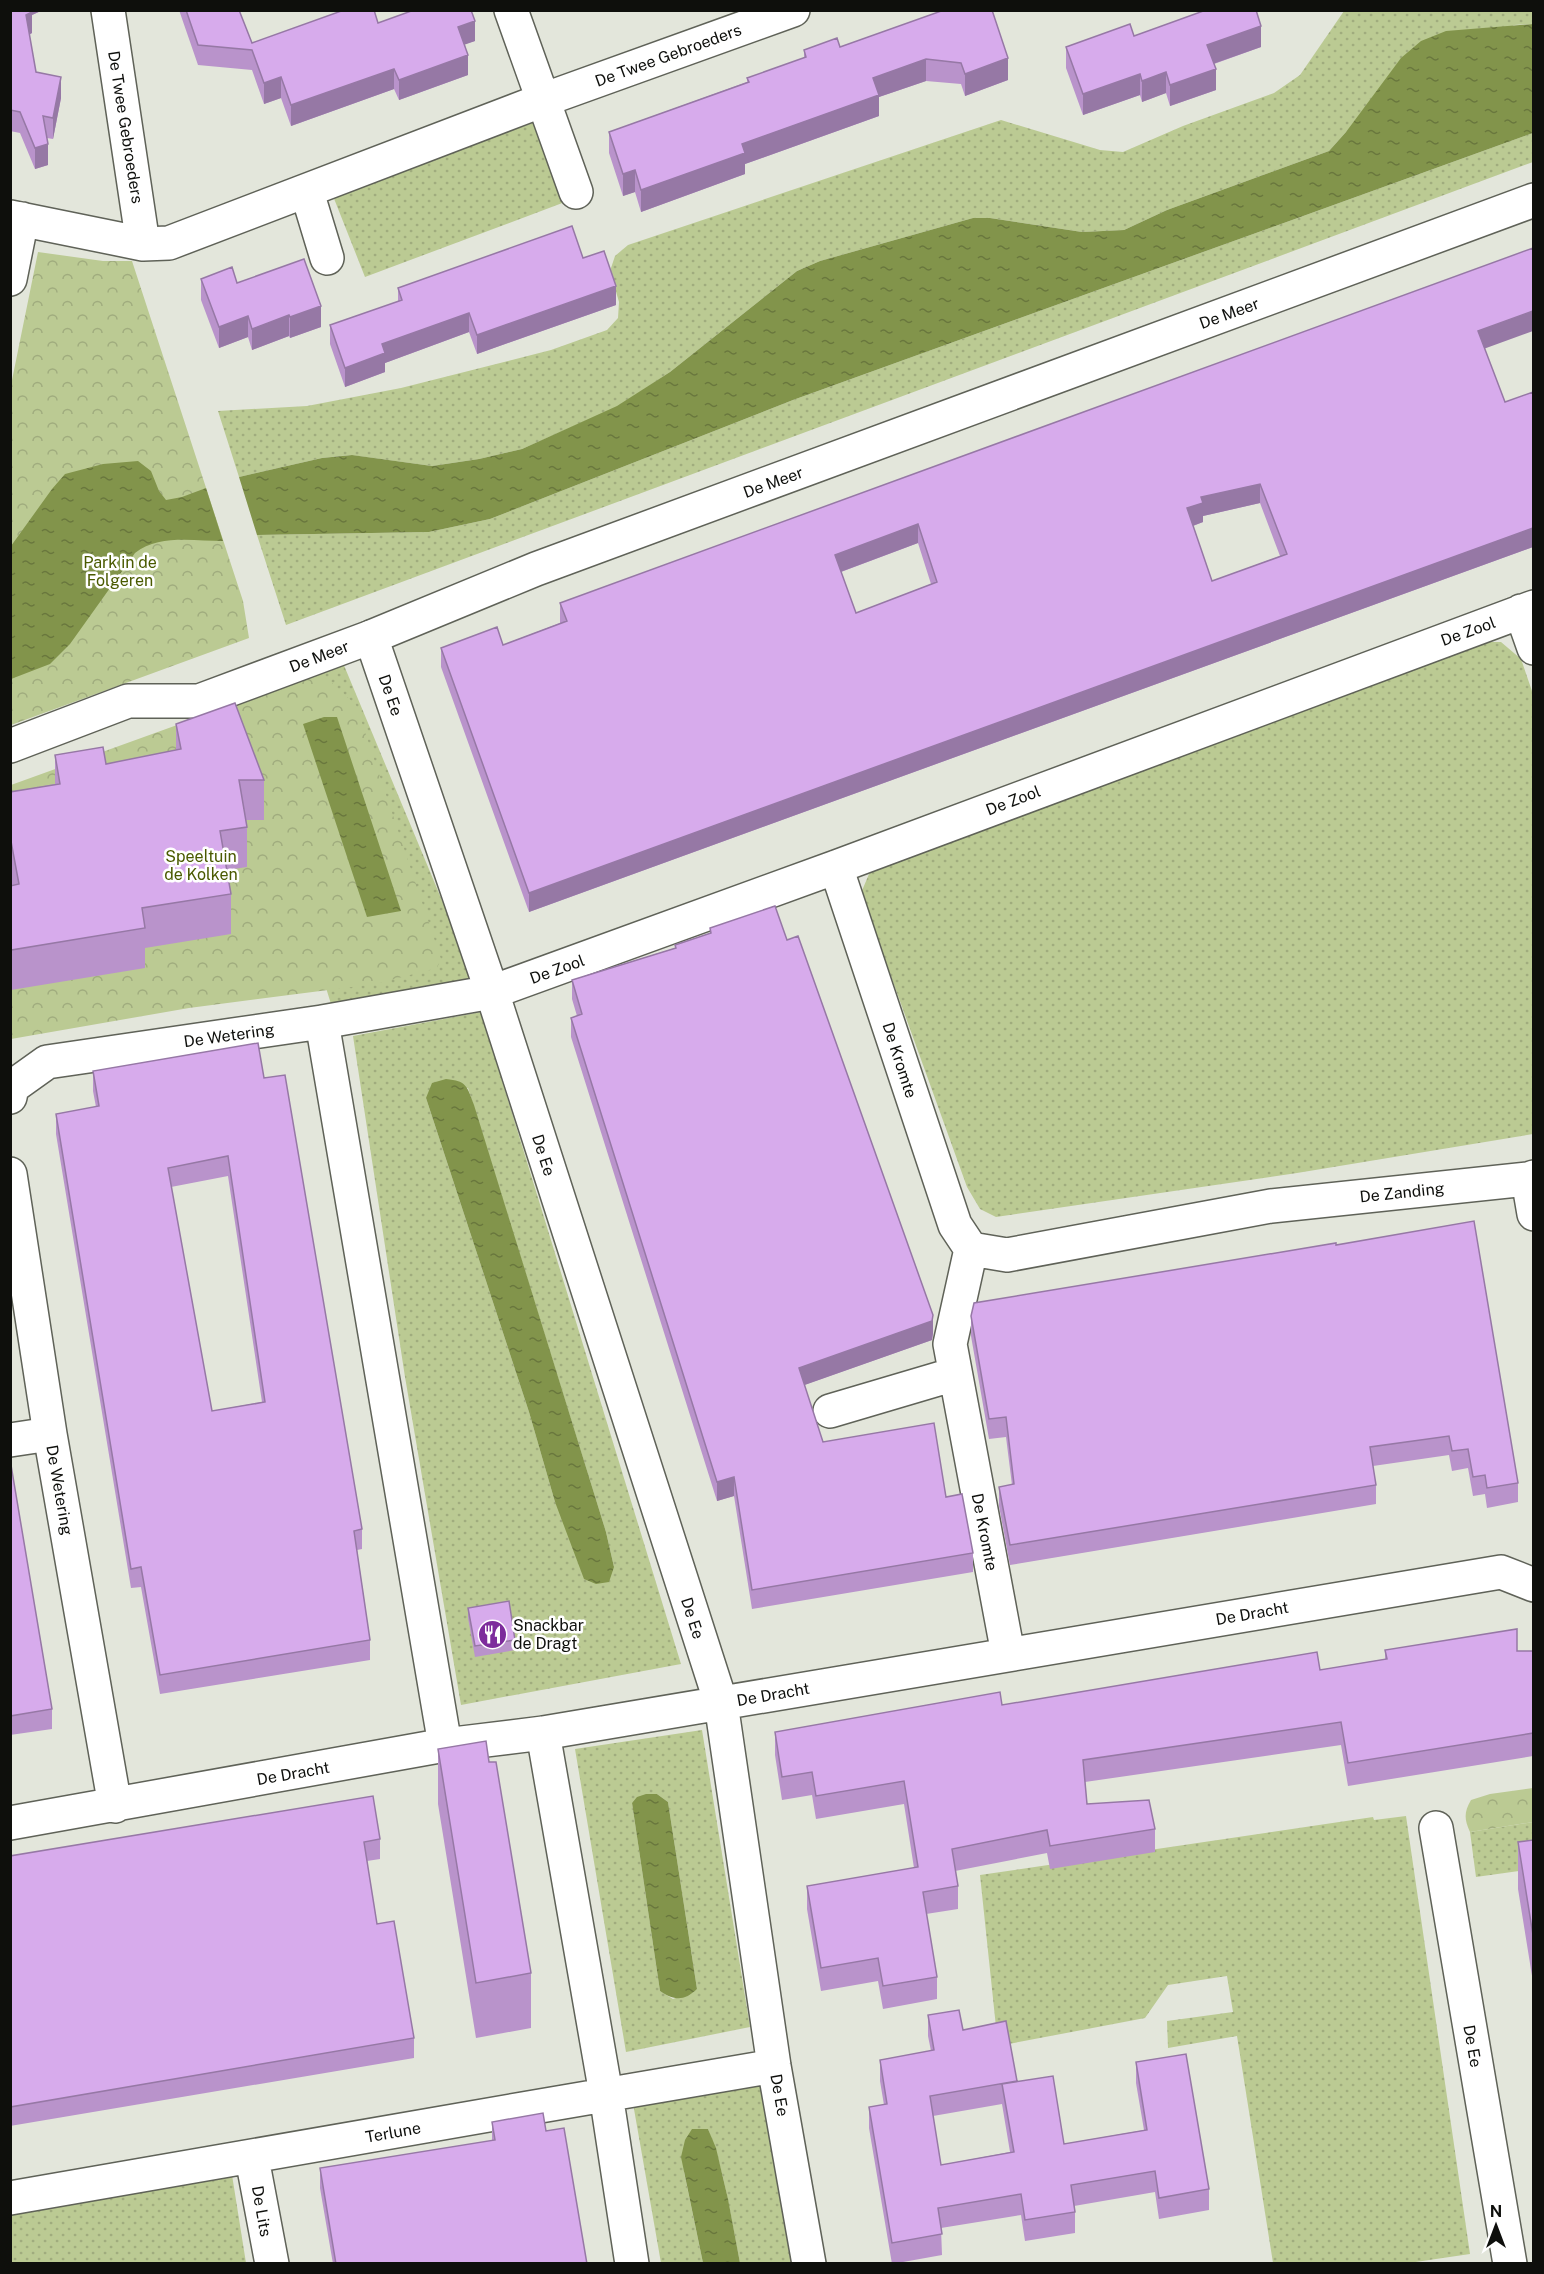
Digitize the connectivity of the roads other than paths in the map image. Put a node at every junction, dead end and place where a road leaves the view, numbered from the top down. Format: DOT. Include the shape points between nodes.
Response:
graph roads {
  1 [pos="108,10"];
  2 [pos="511,10"];
  3 [pos="793,10"];
  4 [pos="543,100"];
  5 [pos="307,192"];
  6 [pos="576,192"];
  7 [pos="1533,200"];
  8 [pos="16,218"];
  9 [pos="143,244"];
  10 [pos="327,258"];
  11 [pos="10,279"];
  12 [pos="1527,609"];
  13 [pos="371,637"];
  14 [pos="1533,648"];
  15 [pos="10,746"];
  16 [pos="836,867"];
  17 [pos="492,992"];
  18 [pos="322,1022"];
  19 [pos="10,1097"];
  20 [pos="10,1174"];
  21 [pos="1531,1178"];
  22 [pos="1533,1214"];
  23 [pos="971,1249"];
  24 [pos="955,1374"];
  25 [pos="830,1411"];
  26 [pos="50,1434"];
  27 [pos="10,1440"];
  28 [pos="1533,1585"];
  29 [pos="1008,1654"];
  30 [pos="720,1703"];
  31 [pos="543,1732"];
  32 [pos="445,1745"];
  33 [pos="115,1806"];
  34 [pos="10,1823"];
  35 [pos="1436,1828"];
  36 [pos="774,2066"];
  37 [pos="606,2094"];
  38 [pos="252,2158"];
  39 [pos="10,2198"];
  40 [pos="272,2264"];
  41 [pos="632,2264"];
  42 [pos="809,2264"];
  43 [pos="1510,2264"];
  1 -- 9 [label="street, De Twee Gebroeders"];
  2 -- 4 [label="street"];
  3 -- 4 [label="street, De Twee Gebroeders"];
  4 -- 5 [label="street, De Twee Gebroeders"];
  4 -- 6 [label="street"];
  5 -- 9 [label="street, De Twee Gebroeders" via="169,243"];
  5 -- 10 [label="street"];
  7 -- 13 [label="street, De Meer" via="559,561"];
  8 -- 9 [label="street, De Twee Gebroeders"];
  8 -- 11 [label="street, De Twee Gebroeders"];
  12 -- 14 [label="street"];
  12 -- 16 [label="street, De Zool"];
  13 -- 15 [label="street, De Meer" via="199,701 128,701"];
  13 -- 17 [label="street, De Ee"];
  16 -- 17 [label="street, De Zool"];
  16 -- 23 [label="street, De Kromte" via="955,1225"];
  17 -- 18 [label="street"];
  17 -- 30 [label="street, De Ee"];
  18 -- 19 [label="street, De Wetering" via="47,1062 12,1087"];
  18 -- 32 [label="street"];
  20 -- 26 [label="street, De Wetering"];
  21 -- 22 [label="street"];
  21 -- 23 [label="street, De Zanding" via="1271,1206 1007,1255"];
  23 -- 24 [label="street, De Kromte" via="950,1344"];
  24 -- 25 [label="street"];
  24 -- 29 [label="street, De Kromte"];
  26 -- 27 [label="street"];
  26 -- 33 [label="street, De Wetering"];
  28 -- 29 [label="street, De Dracht" via="1501,1572"];
  29 -- 30 [label="street, De Dracht"];
  30 -- 31 [label="street, De Dracht"];
  30 -- 36 [label="street, De Ee"];
  31 -- 32 [label="street, De Dracht"];
  31 -- 37 [label="street"];
  32 -- 33 [label="street, De Dracht"];
  33 -- 34 [label="street, De Dracht"];
  35 -- 43 [label="street, De Ee"];
  36 -- 37 [label="street, Terlune"];
  36 -- 42 [label="street, De Ee"];
  37 -- 38 [label="street, Terlune"];
  37 -- 41 [label="street"];
  38 -- 39 [label="street, Terlune"];
  38 -- 40 [label="street, De Lits"];
}
